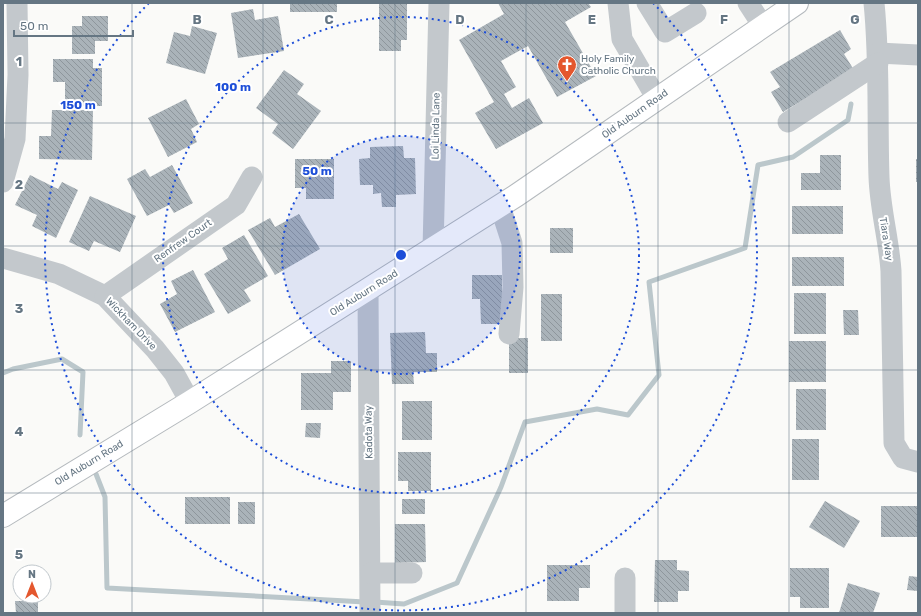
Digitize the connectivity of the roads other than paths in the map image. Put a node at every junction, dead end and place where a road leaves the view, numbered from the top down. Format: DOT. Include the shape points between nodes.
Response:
graph roads {
  1 [pos="17,3"];
  2 [pos="439,3"];
  3 [pos="618,3"];
  4 [pos="647,3"];
  5 [pos="748,3"];
  6 [pos="797,3"];
  7 [pos="874,3"];
  8 [pos="696,14"];
  9 [pos="763,26"];
  10 [pos="918,55"];
  11 [pos="878,58"];
  12 [pos="656,99"];
  13 [pos="788,122"];
  14 [pos="252,177"];
  15 [pos="3,182"];
  16 [pos="500,206"];
  17 [pos="433,249"];
  18 [pos="3,258"];
  19 [pos="368,290"];
  20 [pos="105,296"];
  21 [pos="509,334"];
  22 [pos="190,402"];
  23 [pos="918,462"];
  24 [pos="3,516"];
  25 [pos="371,573"];
  26 [pos="412,573"];
  27 [pos="625,578"];
  28 [pos="370,604"];
  29 [pos="625,613"];
  1 -- 15 [label="street" via="18,75 15,139"];
  2 -- 17 [label="street, Loi Linda Lane"];
  3 -- 12 [label="street" via="622,39"];
  4 -- 8 [label="street" via="665,32"];
  5 -- 9 [label="street"];
  6 -- 9 [label="main road, Old Auburn Road"];
  7 -- 11 [label="street, Tiara Way"];
  9 -- 12 [label="main road, Old Auburn Road"];
  10 -- 11 [label="street"];
  11 -- 13 [label="street"];
  11 -- 23 [label="street, Tiara Way" via="879,177 890,259 894,443 903,458"];
  12 -- 16 [label="main road, Old Auburn Road"];
  14 -- 20 [label="street, Renfrew Court" via="236,204"];
  16 -- 17 [label="main road, Old Auburn Road"];
  16 -- 21 [label="street" via="512,243 513,287"];
  17 -- 19 [label="main road, Old Auburn Road"];
  18 -- 20 [label="street, Wickham Drive" via="59,274"];
  19 -- 22 [label="main road, Old Auburn Road"];
  19 -- 25 [label="street, Kadota Way"];
  20 -- 22 [label="street, Wickham Drive" via="155,349 174,373"];
  22 -- 24 [label="main road, Old Auburn Road"];
  25 -- 26 [label="street"];
  25 -- 28 [label="street, Kadota Way"];
  27 -- 29 [label="street"];
}
